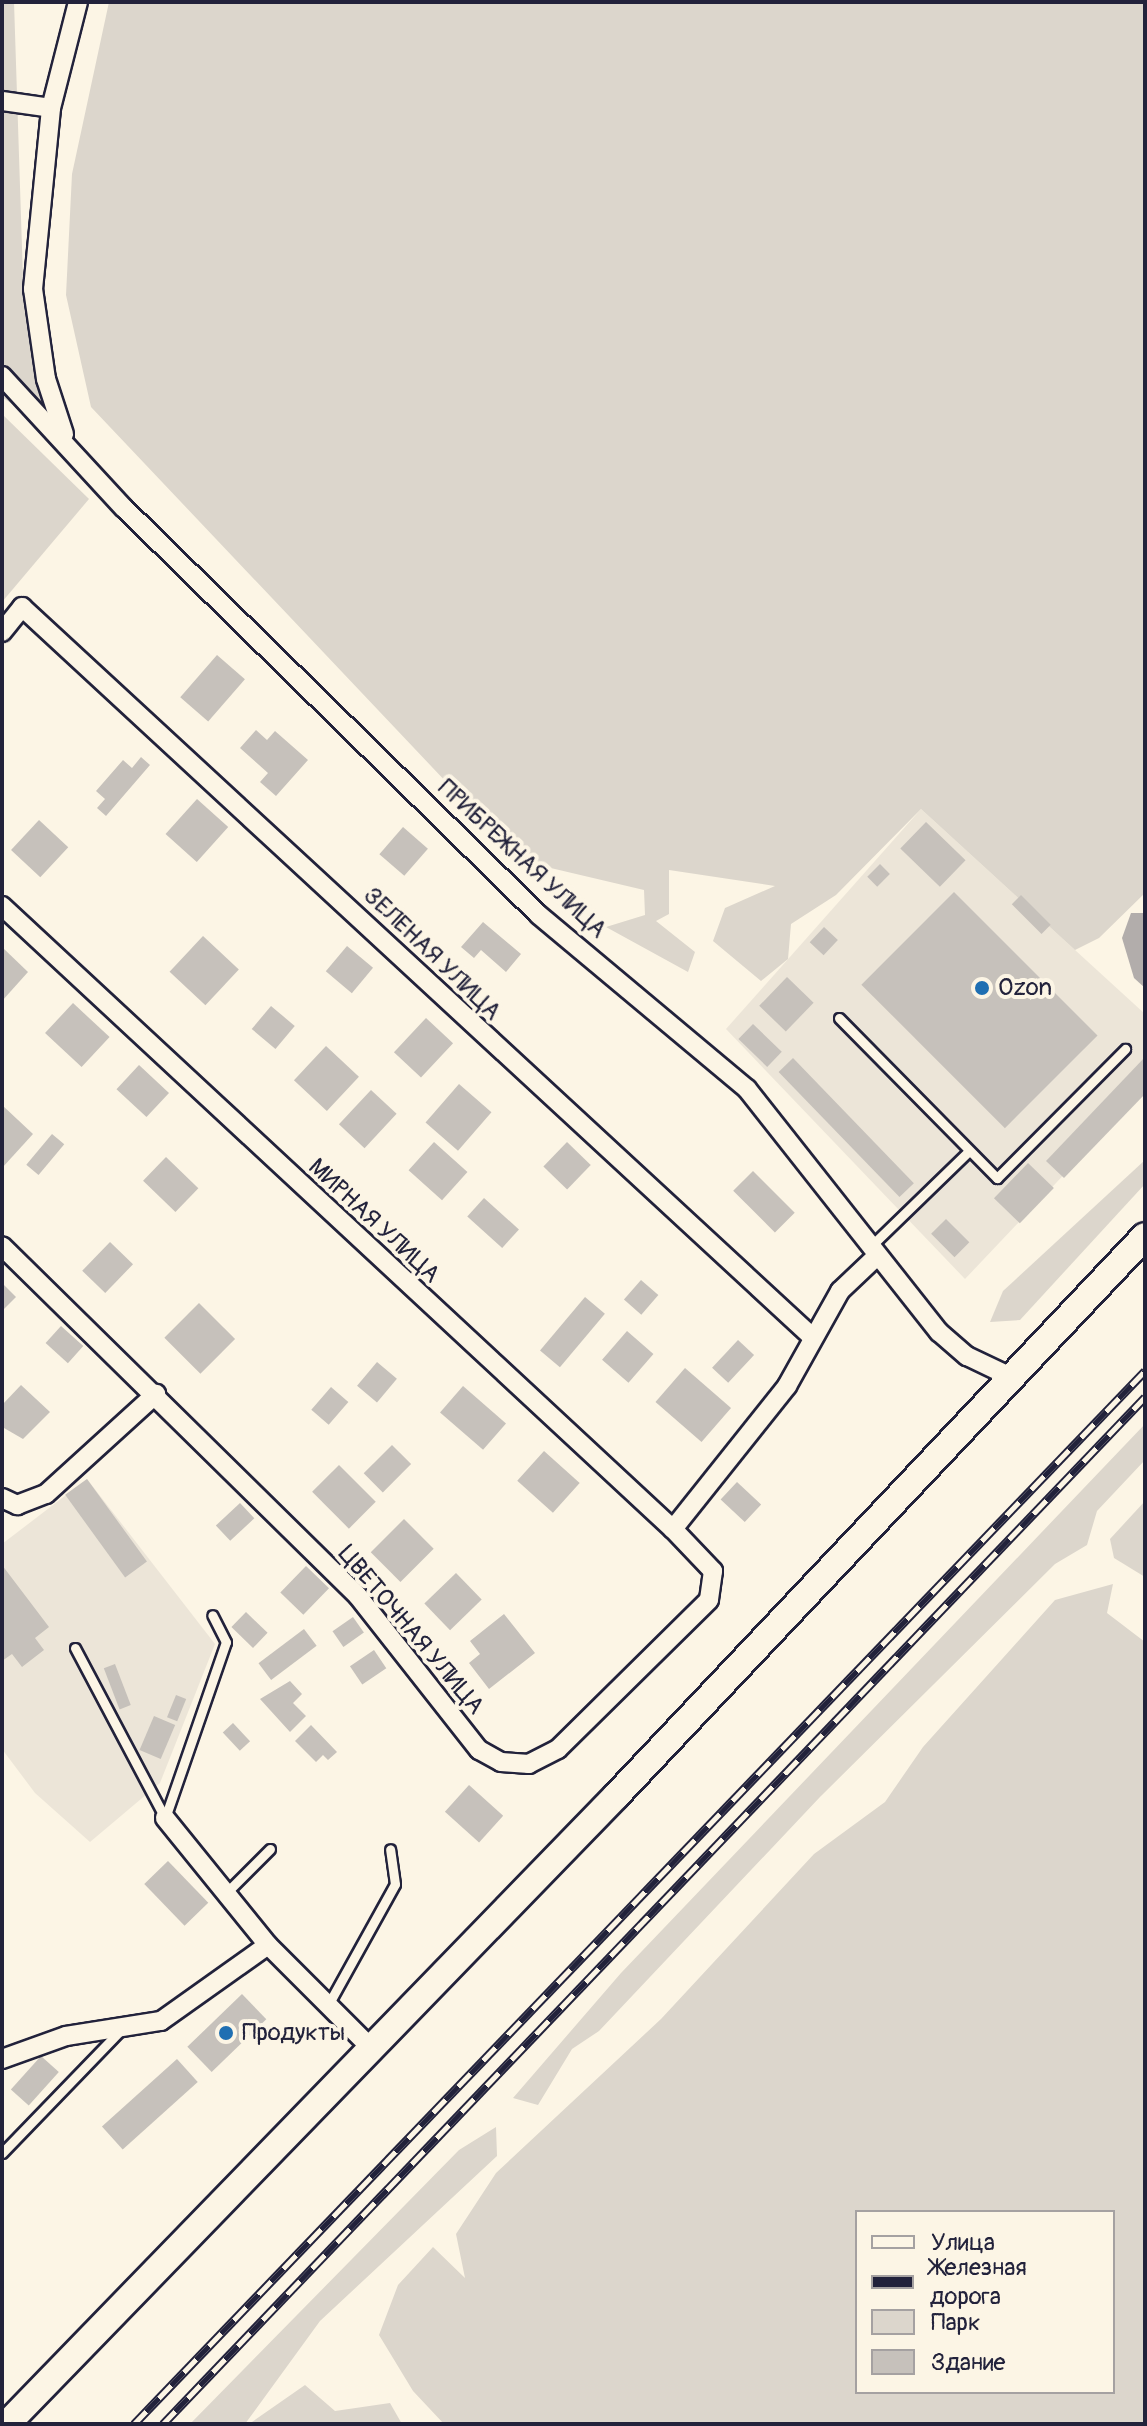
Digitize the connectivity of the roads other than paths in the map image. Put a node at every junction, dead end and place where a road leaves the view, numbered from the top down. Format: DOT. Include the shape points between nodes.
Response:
graph roads {
  1 [pos="78,2"];
  2 [pos="2,101"];
  3 [pos="51,108"];
  4 [pos="2,376"];
  5 [pos="65,437"];
  6 [pos="2,632"];
  7 [pos="2,906"];
  8 [pos="839,1018"];
  9 [pos="1125,1049"];
  10 [pos="969,1151"];
  11 [pos="1145,1236"];
  12 [pos="2,1246"];
  13 [pos="874,1250"];
  14 [pos="810,1335"];
  15 [pos="1011,1377"];
  16 [pos="156,1394"];
  17 [pos="2,1498"];
  18 [pos="673,1529"];
  19 [pos="713,1571"];
  20 [pos="212,1615"];
  21 [pos="75,1648"];
  22 [pos="165,1818"];
  23 [pos="270,1849"];
  24 [pos="390,1849"];
  25 [pos="224,1895"];
  26 [pos="268,1945"];
  27 [pos="328,2005"];
  28 [pos="119,2032"];
  29 [pos="372,2049"];
  30 [pos="2,2059"];
  31 [pos="2,2153"];
  32 [pos="7,2424"];
  1 -- 3 [label="street"];
  2 -- 3 [label="street"];
  3 -- 5 [label="street" via="33,289 46,379"];
  4 -- 5 [label="street, ПРИБРЕЖНАЯ УЛИЦА"];
  5 -- 13 [label="street, ПРИБРЕЖНАЯ УЛИЦА" via="124,508 539,915 747,1089"];
  6 -- 14 [label="street, ЗЕЛЕНАЯ УЛИЦА" via="22,607"];
  7 -- 18 [label="street, МИРНАЯ УЛИЦА"];
  8 -- 10 [label="lane"];
  9 -- 10 [label="lane" via="997,1178"];
  10 -- 13 [label="lane"];
  11 -- 15 [label="street"];
  12 -- 16 [label="street, ЦВЕТОЧНАЯ УЛИЦА"];
  13 -- 14 [label="street"];
  13 -- 15 [label="street, ПРИБРЕЖНАЯ УЛИЦА" via="939,1332 967,1356"];
  14 -- 18 [label="street" via="787,1386"];
  15 -- 29 [label="street"];
  16 -- 17 [label="street" via="46,1494 17,1505"];
  16 -- 19 [label="street, ЦВЕТОЧНАЯ УЛИЦА" via="358,1596 479,1750 501,1762 529,1764 558,1749 709,1600"];
  18 -- 19 [label="street, МИРНАЯ УЛИЦА"];
  20 -- 22 [label="lane" via="226,1642"];
  21 -- 22 [label="lane"];
  22 -- 25 [label="street"];
  23 -- 25 [label="lane"];
  24 -- 27 [label="lane" via="395,1884"];
  25 -- 26 [label="street"];
  26 -- 27 [label="street"];
  26 -- 28 [label="street" via="161,2021"];
  27 -- 29 [label="street"];
  28 -- 30 [label="street" via="66,2036"];
  28 -- 31 [label="lane"];
  29 -- 32 [label="street"];
}
